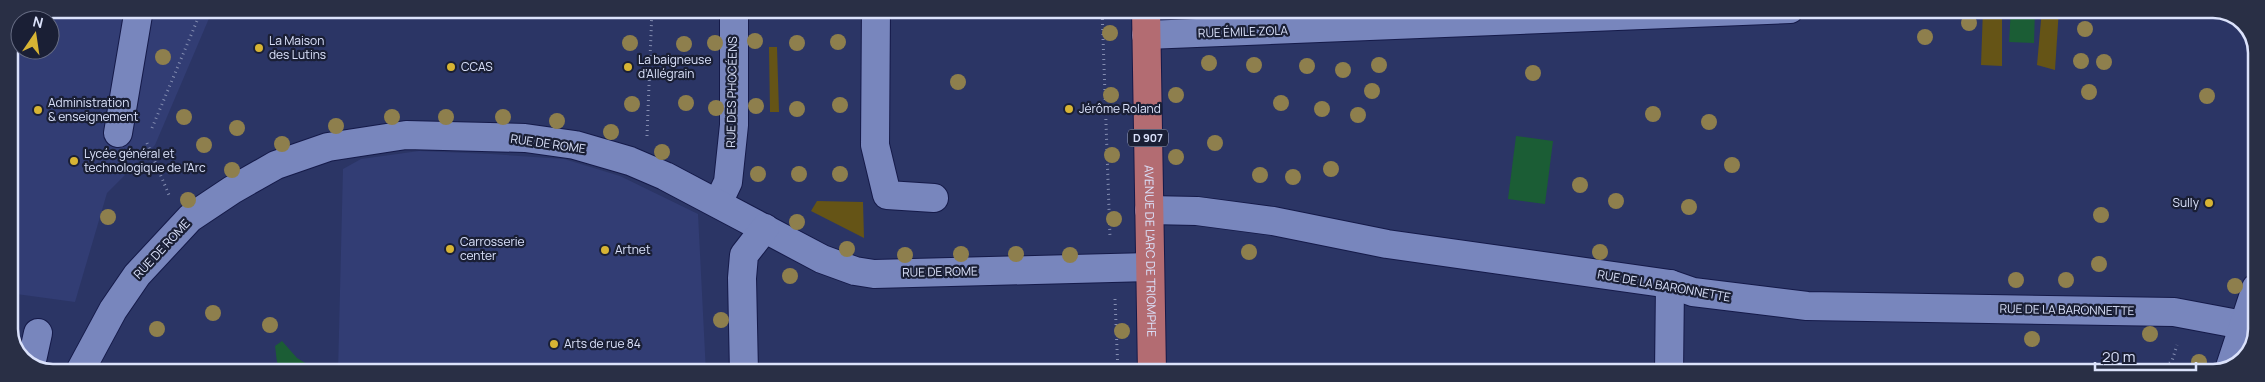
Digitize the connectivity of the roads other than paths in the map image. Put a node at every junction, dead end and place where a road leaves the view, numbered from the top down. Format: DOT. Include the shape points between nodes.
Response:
graph roads {
  1 [pos="137,18"];
  2 [pos="734,18"];
  3 [pos="876,18"];
  4 [pos="1579,18"];
  5 [pos="1146,22"];
  6 [pos="118,133"];
  7 [pos="934,198"];
  8 [pos="718,203"];
  9 [pos="1149,210"];
  10 [pos="765,228"];
  11 [pos="1150,267"];
  12 [pos="1670,284"];
  13 [pos="2247,314"];
  14 [pos="2243,325"];
  15 [pos="38,333"];
  16 [pos="32,358"];
  17 [pos="2233,358"];
  18 [pos="83,364"];
  19 [pos="744,364"];
  20 [pos="1152,364"];
  21 [pos="1669,364"];
  1 -- 6 [label="street"];
  2 -- 8 [label="street, RUE DES PHOCÉENS" via="734,125 728,182"];
  3 -- 7 [label="street" via="875,145 887,195"];
  4 -- 5 [label="street, RUE ÉMILE ZOLA" via="1181,35"];
  5 -- 9 [label="main road, AVENUE DE L'ARC DE TRIOMPHE / D 907"];
  8 -- 10 [label="street, RUE DE ROME"];
  8 -- 18 [label="street, RUE DE ROME" via="648,169 575,145 524,138 406,135 328,147 276,165 190,218 137,275"];
  9 -- 11 [label="main road, AVENUE DE L'ARC DE TRIOMPHE / D 907"];
  9 -- 12 [label="street, RUE DE LA BARONNETTE" via="1197,211 1273,221 1387,244"];
  10 -- 11 [label="street, RUE DE ROME" via="822,259 854,271 874,274"];
  10 -- 19 [label="street" via="744,255"];
  11 -- 20 [label="main road, AVENUE DE L'ARC DE TRIOMPHE / D 907"];
  12 -- 14 [label="street, RUE DE LA BARONNETTE" via="1692,292 1807,306 2174,312"];
  12 -- 21 [label="street"];
  13 -- 14 [label="street"];
  14 -- 17 [label="street"];
  15 -- 16 [label="street"];
}
